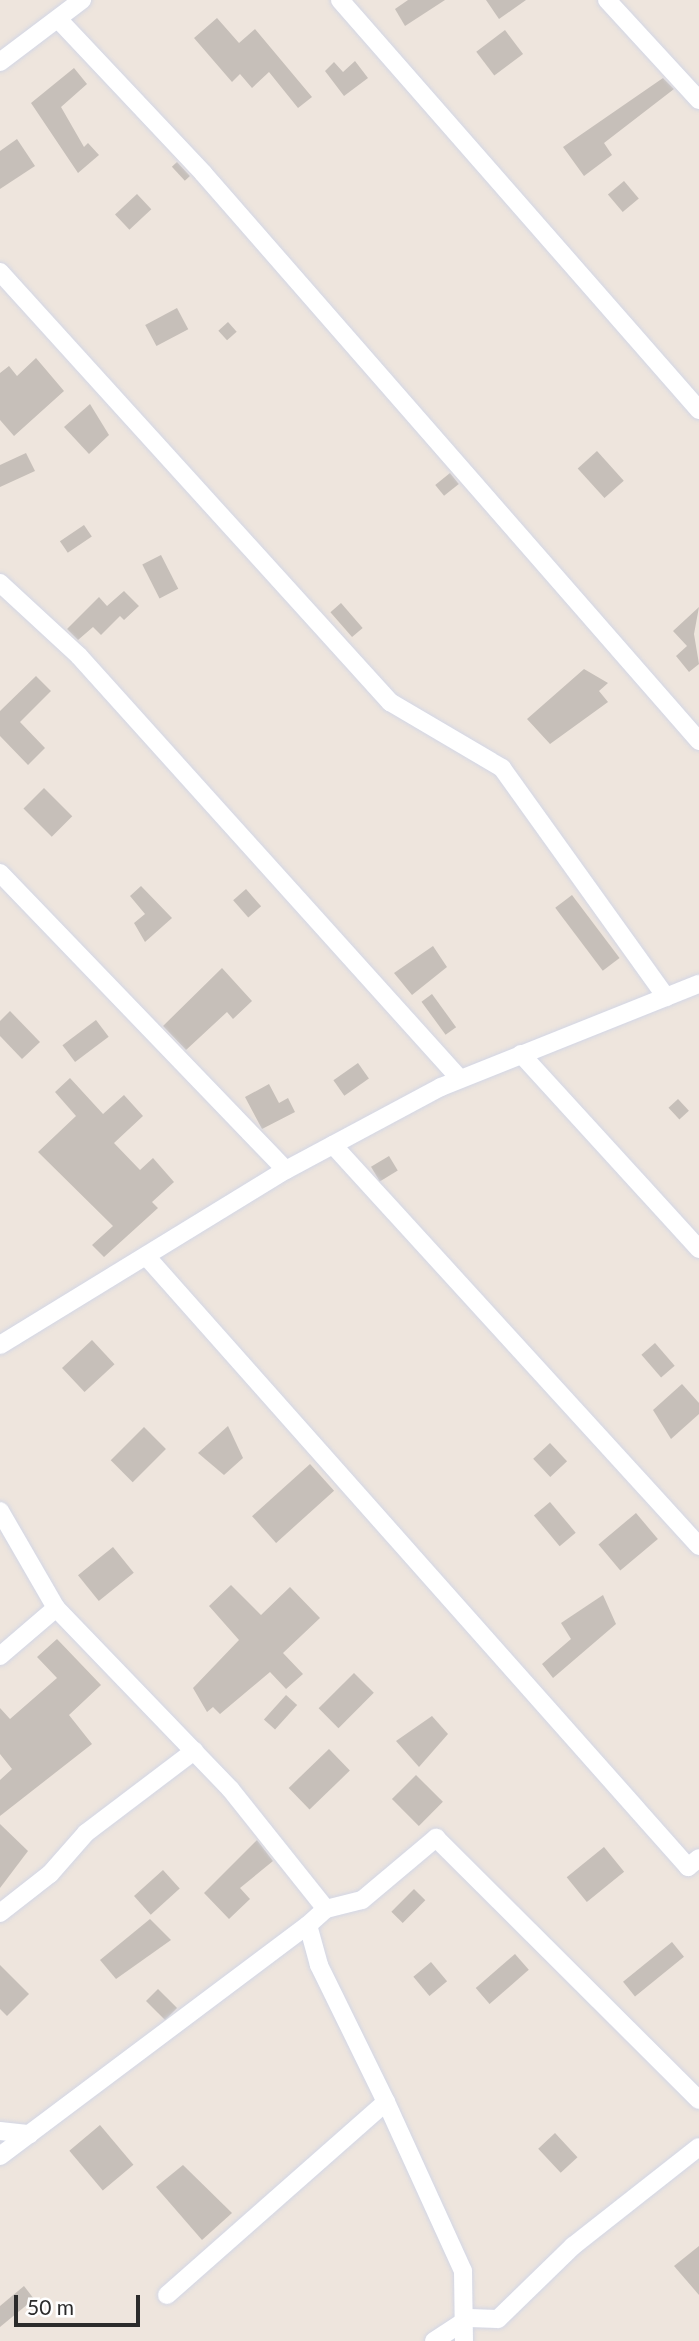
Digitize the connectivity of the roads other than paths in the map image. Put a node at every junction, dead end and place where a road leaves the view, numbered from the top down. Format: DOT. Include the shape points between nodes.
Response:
graph roads {
  1 [pos="82,0"];
  2 [pos="340,0"];
  3 [pos="607,0"];
  4 [pos="58,19"];
  5 [pos="0,62"];
  6 [pos="699,100"];
  7 [pos="0,272"];
  8 [pos="699,410"];
  9 [pos="0,583"];
  10 [pos="699,741"];
  11 [pos="0,873"];
  12 [pos="699,984"];
  13 [pos="666,997"];
  14 [pos="521,1054"];
  15 [pos="460,1079"];
  16 [pos="333,1145"];
  17 [pos="286,1170"];
  18 [pos="699,1249"];
  19 [pos="146,1256"];
  20 [pos="0,1345"];
  21 [pos="0,1511"];
  22 [pos="699,1546"];
  23 [pos="56,1608"];
  24 [pos="0,1656"];
  25 [pos="194,1751"];
  26 [pos="699,1858"];
  27 [pos="326,1909"];
  28 [pos="0,1913"];
  29 [pos="308,1925"];
  30 [pos="699,2100"];
  31 [pos="386,2102"];
  32 [pos="0,2131"];
  33 [pos="30,2134"];
  34 [pos="699,2147"];
  35 [pos="0,2156"];
  36 [pos="167,2295"];
  37 [pos="469,2318"];
  38 [pos="434,2341"];
  39 [pos="464,2341"];
  1 -- 4 [label="street"];
  2 -- 8 [label="street"];
  3 -- 6 [label="street"];
  4 -- 5 [label="street"];
  4 -- 10 [label="street" via="203,173"];
  7 -- 13 [label="street" via="390,702 502,768"];
  9 -- 15 [label="street" via="79,656"];
  11 -- 17 [label="street"];
  12 -- 13 [label="street"];
  13 -- 14 [label="street"];
  14 -- 15 [label="street"];
  14 -- 18 [label="street"];
  15 -- 16 [label="street"];
  16 -- 17 [label="street"];
  16 -- 22 [label="street"];
  17 -- 19 [label="street"];
  19 -- 20 [label="street"];
  19 -- 26 [label="street" via="688,1867"];
  21 -- 23 [label="street"];
  23 -- 24 [label="street"];
  23 -- 25 [label="street"];
  25 -- 27 [label="street"];
  25 -- 28 [label="street" via="86,1833 50,1874"];
  27 -- 29 [label="street"];
  27 -- 30 [label="street" via="362,1900 430,1842 444,1840"];
  29 -- 31 [label="street" via="319,1965"];
  29 -- 33 [label="street"];
  31 -- 36 [label="street"];
  31 -- 37 [label="street" via="463,2271"];
  32 -- 33 [label="street"];
  33 -- 35 [label="street"];
  34 -- 37 [label="street" via="573,2246 498,2319"];
  37 -- 38 [label="street"];
  37 -- 39 [label="street"];
}
